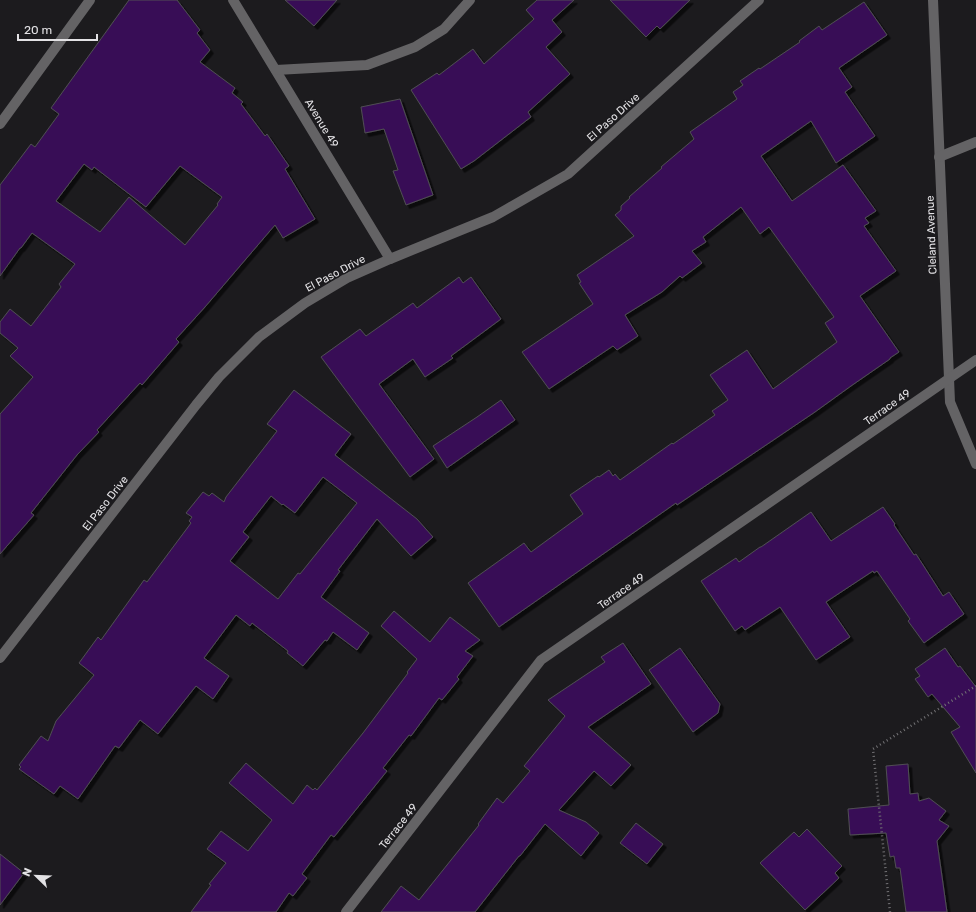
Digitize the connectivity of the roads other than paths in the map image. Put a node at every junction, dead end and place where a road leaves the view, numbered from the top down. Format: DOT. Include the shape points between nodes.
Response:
graph roads {
  1 [pos="90,0"];
  2 [pos="233,0"];
  3 [pos="470,0"];
  4 [pos="759,0"];
  5 [pos="933,0"];
  6 [pos="276,70"];
  7 [pos="0,124"];
  8 [pos="976,142"];
  9 [pos="939,157"];
  10 [pos="390,258"];
  11 [pos="976,360"];
  12 [pos="949,379"];
  13 [pos="976,464"];
  14 [pos="0,658"];
  15 [pos="346,912"];
  1 -- 7 [label="street"];
  2 -- 6 [label="street, Avenue 49"];
  3 -- 6 [label="street" via="444,29 415,47 367,65"];
  4 -- 10 [label="street, El Paso Drive" via="568,174 493,216"];
  5 -- 9 [label="street, Cleland Avenue"];
  6 -- 10 [label="street, Avenue 49"];
  8 -- 9 [label="street"];
  9 -- 12 [label="street, Cleland Avenue"];
  10 -- 14 [label="street, El Paso Drive" via="347,278 305,303 260,338 219,377"];
  11 -- 12 [label="street, Terrace 49"];
  12 -- 13 [label="street, Cleland Avenue" via="950,402"];
  12 -- 15 [label="street, Terrace 49" via="541,660"];
}
